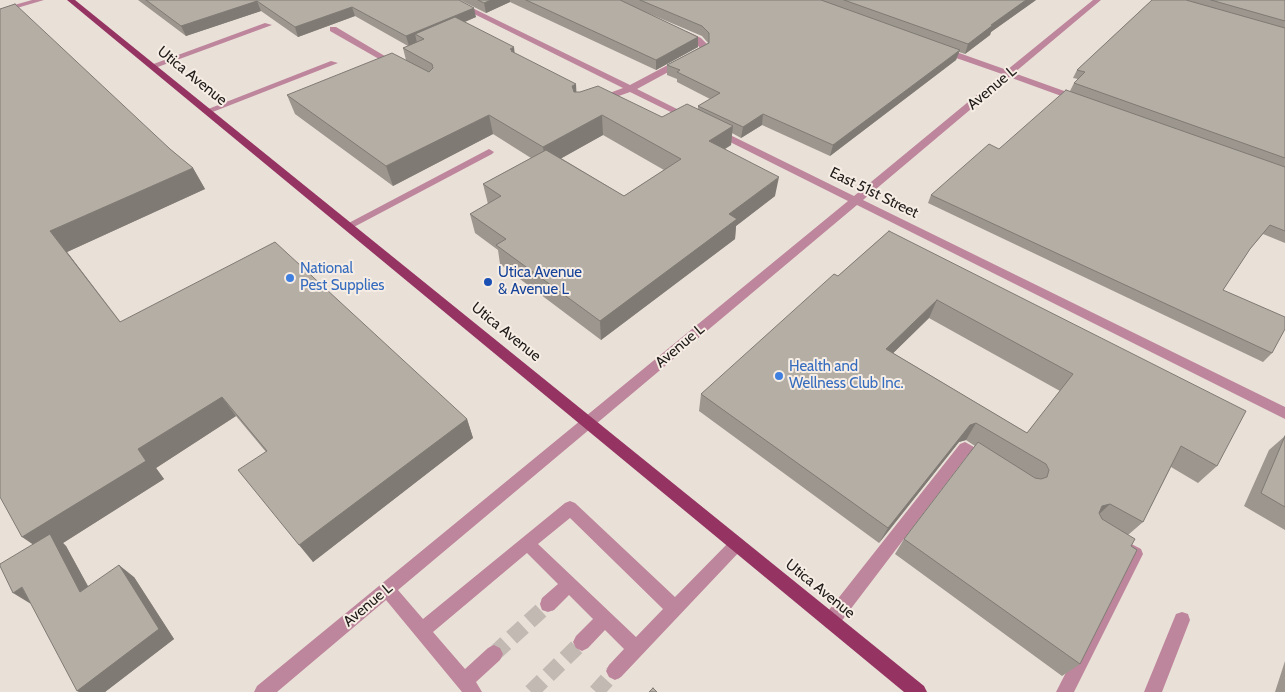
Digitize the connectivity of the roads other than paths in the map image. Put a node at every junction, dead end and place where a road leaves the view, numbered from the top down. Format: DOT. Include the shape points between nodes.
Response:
graph roads {
  1 [pos="40,0"];
  2 [pos="71,0"];
  3 [pos="450,0"];
  4 [pos="1096,0"];
  5 [pos="0,12"];
  6 [pos="268,25"];
  7 [pos="671,28"];
  8 [pos="333,29"];
  9 [pos="930,46"];
  10 [pos="397,56"];
  11 [pos="388,60"];
  12 [pos="334,63"];
  13 [pos="152,66"];
  14 [pos="403,69"];
  15 [pos="1008,74"];
  16 [pos="630,89"];
  17 [pos="593,102"];
  18 [pos="1091,104"];
  19 [pos="207,111"];
  20 [pos="490,152"];
  21 [pos="856,201"];
  22 [pos="348,226"];
  23 [pos="1285,413"];
  24 [pos="588,422"];
  25 [pos="996,468"];
  26 [pos="1107,537"];
  27 [pos="528,544"];
  28 [pos="737,544"];
  29 [pos="570,584"];
  30 [pos="387,590"];
  31 [pos="548,604"];
  32 [pos="675,609"];
  33 [pos="605,618"];
  34 [pos="831,620"];
  35 [pos="1182,620"];
  36 [pos="421,631"];
  37 [pos="582,642"];
  38 [pos="636,649"];
  39 [pos="494,654"];
  40 [pos="615,671"];
  41 [pos="469,687"];
  42 [pos="263,692"];
  43 [pos="918,692"];
  44 [pos="1065,692"];
  45 [pos="1153,692"];
  1 -- 5 [label="street"];
  2 -- 13 [label="main road, Utica Avenue"];
  3 -- 16 [label="street, East 51st Street" via="483,20"];
  4 -- 15 [label="street, Avenue L"];
  6 -- 13 [label="street"];
  7 -- 16 [label="street" via="698,40 704,44 704,49"];
  8 -- 11 [label="street"];
  9 -- 15 [label="street"];
  10 -- 11 [label="street"];
  11 -- 14 [label="street"];
  12 -- 19 [label="street"];
  13 -- 19 [label="main road, Utica Avenue"];
  15 -- 18 [label="street"];
  15 -- 21 [label="street, Avenue L"];
  16 -- 17 [label="street"];
  16 -- 21 [label="street, East 51st Street"];
  19 -- 22 [label="main road, Utica Avenue"];
  20 -- 22 [label="street"];
  21 -- 23 [label="street, East 51st Street"];
  21 -- 24 [label="street, Avenue L"];
  22 -- 24 [label="main road, Utica Avenue"];
  24 -- 28 [label="main road, Utica Avenue"];
  24 -- 30 [label="street, Avenue L"];
  25 -- 34 [label="street" via="965,448"];
  26 -- 44 [label="street" via="1135,554"];
  27 -- 29 [label="street"];
  27 -- 32 [label="street" via="570,508"];
  27 -- 36 [label="street"];
  28 -- 32 [label="street"];
  28 -- 34 [label="main road, Utica Avenue"];
  29 -- 31 [label="street"];
  29 -- 33 [label="street"];
  30 -- 36 [label="street"];
  30 -- 42 [label="street, Avenue L"];
  32 -- 38 [label="street"];
  33 -- 37 [label="street"];
  33 -- 38 [label="street"];
  34 -- 43 [label="main road, Utica Avenue"];
  35 -- 45 [label="street"];
  36 -- 41 [label="street"];
  38 -- 40 [label="street"];
  39 -- 41 [label="street"];
}
